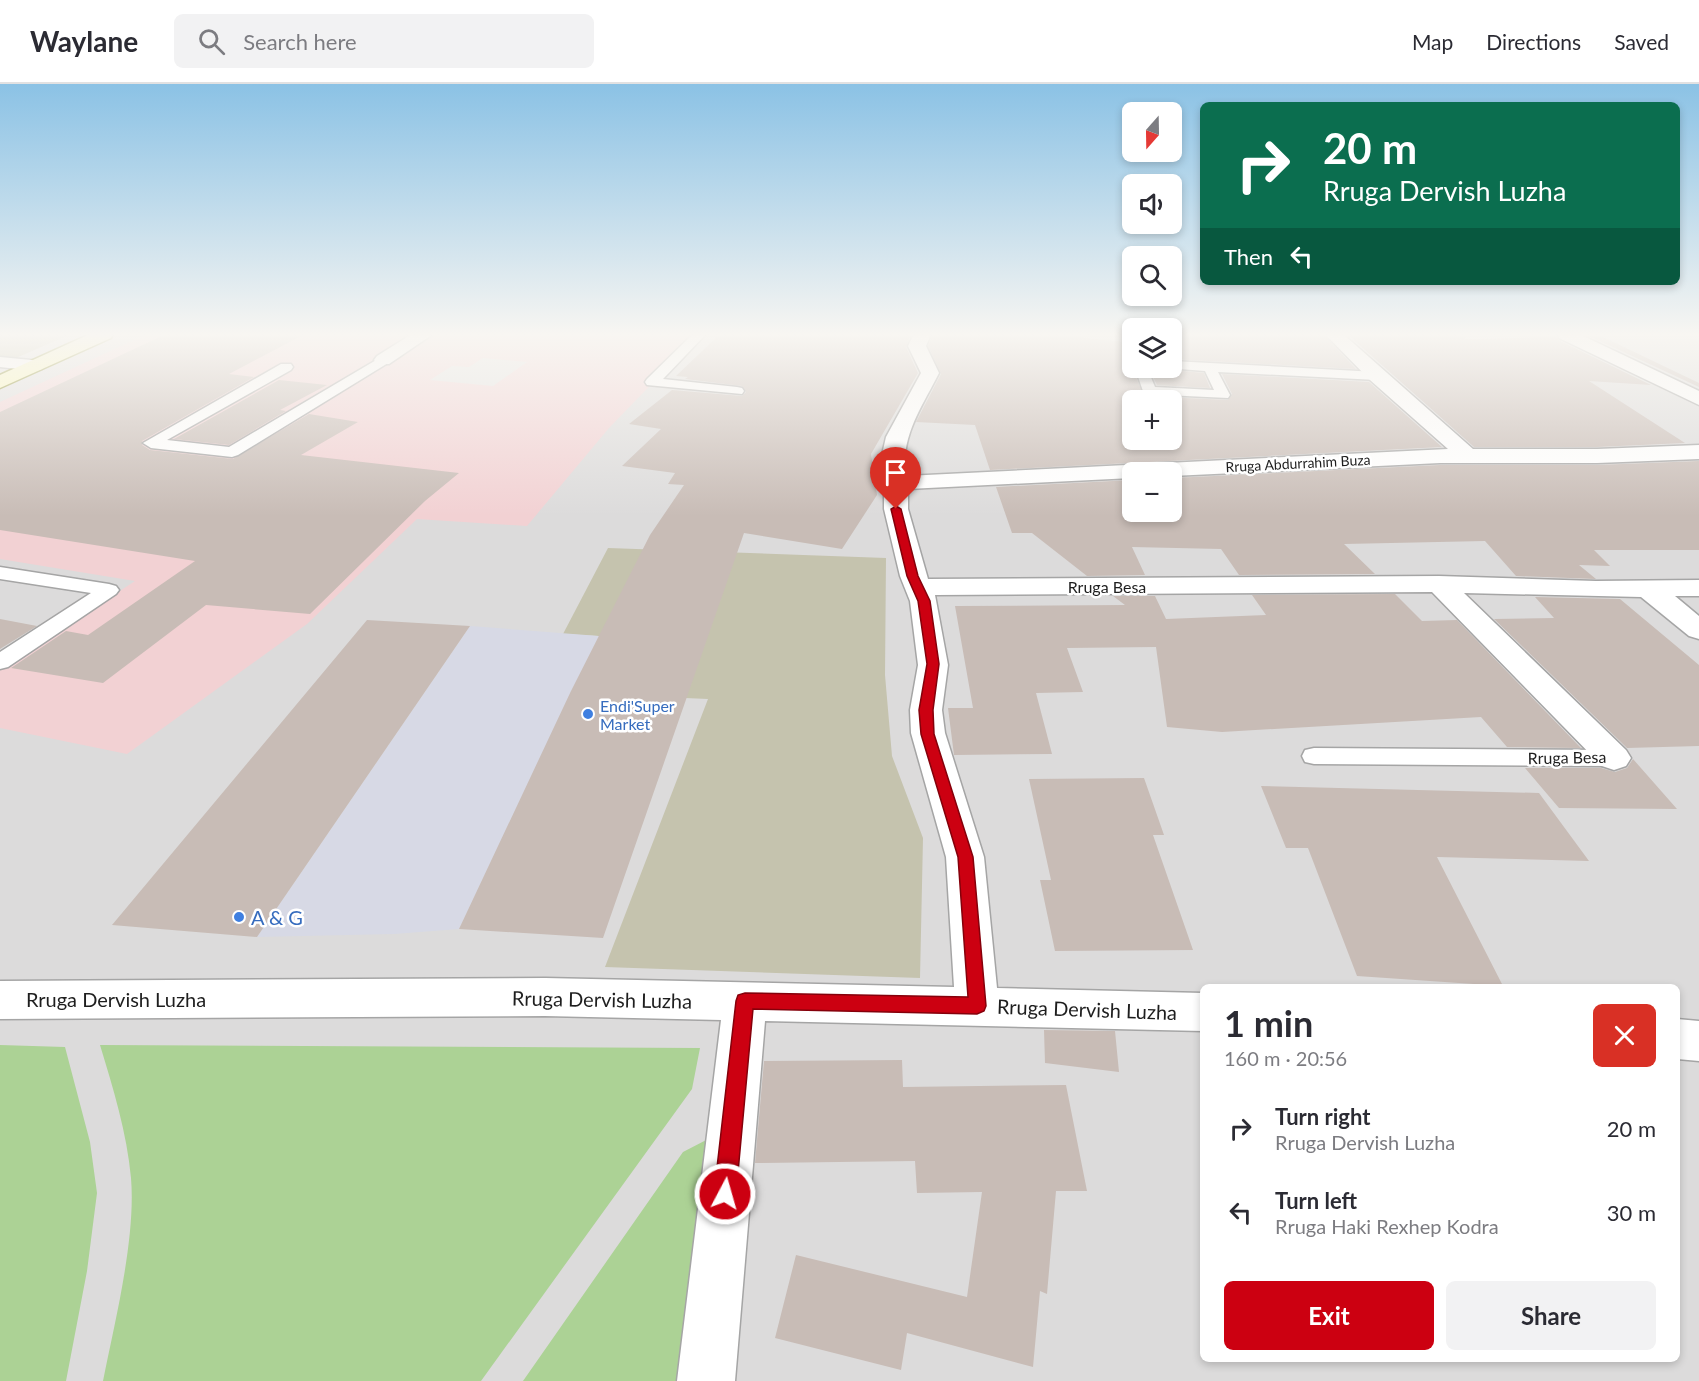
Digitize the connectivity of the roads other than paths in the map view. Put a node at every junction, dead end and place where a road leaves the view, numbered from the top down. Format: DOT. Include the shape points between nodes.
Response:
graph roads {
  1 [pos="237,395"];
  2 [pos="326,395"];
  3 [pos="919,395"];
  4 [pos="1398,395"];
  5 [pos="1699,452"];
  6 [pos="1469,457"];
  7 [pos="896,483"];
  8 [pos="0,573"];
  9 [pos="1439,584"];
  10 [pos="918,587"];
  11 [pos="1699,588"];
  12 [pos="1650,590"];
  13 [pos="1699,630"];
  14 [pos="0,662"];
  15 [pos="1314,756"];
  16 [pos="1614,758"];
  17 [pos="0,1000"];
  18 [pos="745,1001"];
  19 [pos="977,1006"];
  20 [pos="1200,1012"];
  21 [pos="1680,1039"];
  22 [pos="1699,1041"];
  23 [pos="706,1381"];
  1 -- 2 [label="lane" via="151,443 232,452"];
  3 -- 7 [label="street" via="897,437 892,459"];
  4 -- 6 [label="street"];
  5 -- 6 [label="street, Rruga Abdurrahim Buza"];
  6 -- 7 [label="street, Rruga Abdurrahim Buza"];
  7 -- 10 [label="street" via="896,509"];
  8 -- 14 [label="lane" via="109,590"];
  9 -- 10 [label="street, Rruga Besa"];
  9 -- 12 [label="street, Rruga Besa"];
  9 -- 16 [label="street, Rruga Besa"];
  10 -- 19 [label="street" via="924,601 933,664 926,710 928,734 965,857"];
  11 -- 12 [label="street, Rruga Besa"];
  12 -- 13 [label="street"];
  15 -- 16 [label="lane, Rruga Besa"];
  17 -- 18 [label="street, Rruga Dervish Luzha" via="545,997"];
  18 -- 19 [label="street, Rruga Dervish Luzha"];
  18 -- 23 [label="street"];
  19 -- 20 [label="street, Rruga Dervish Luzha"];
  21 -- 22 [label="street"];
}
